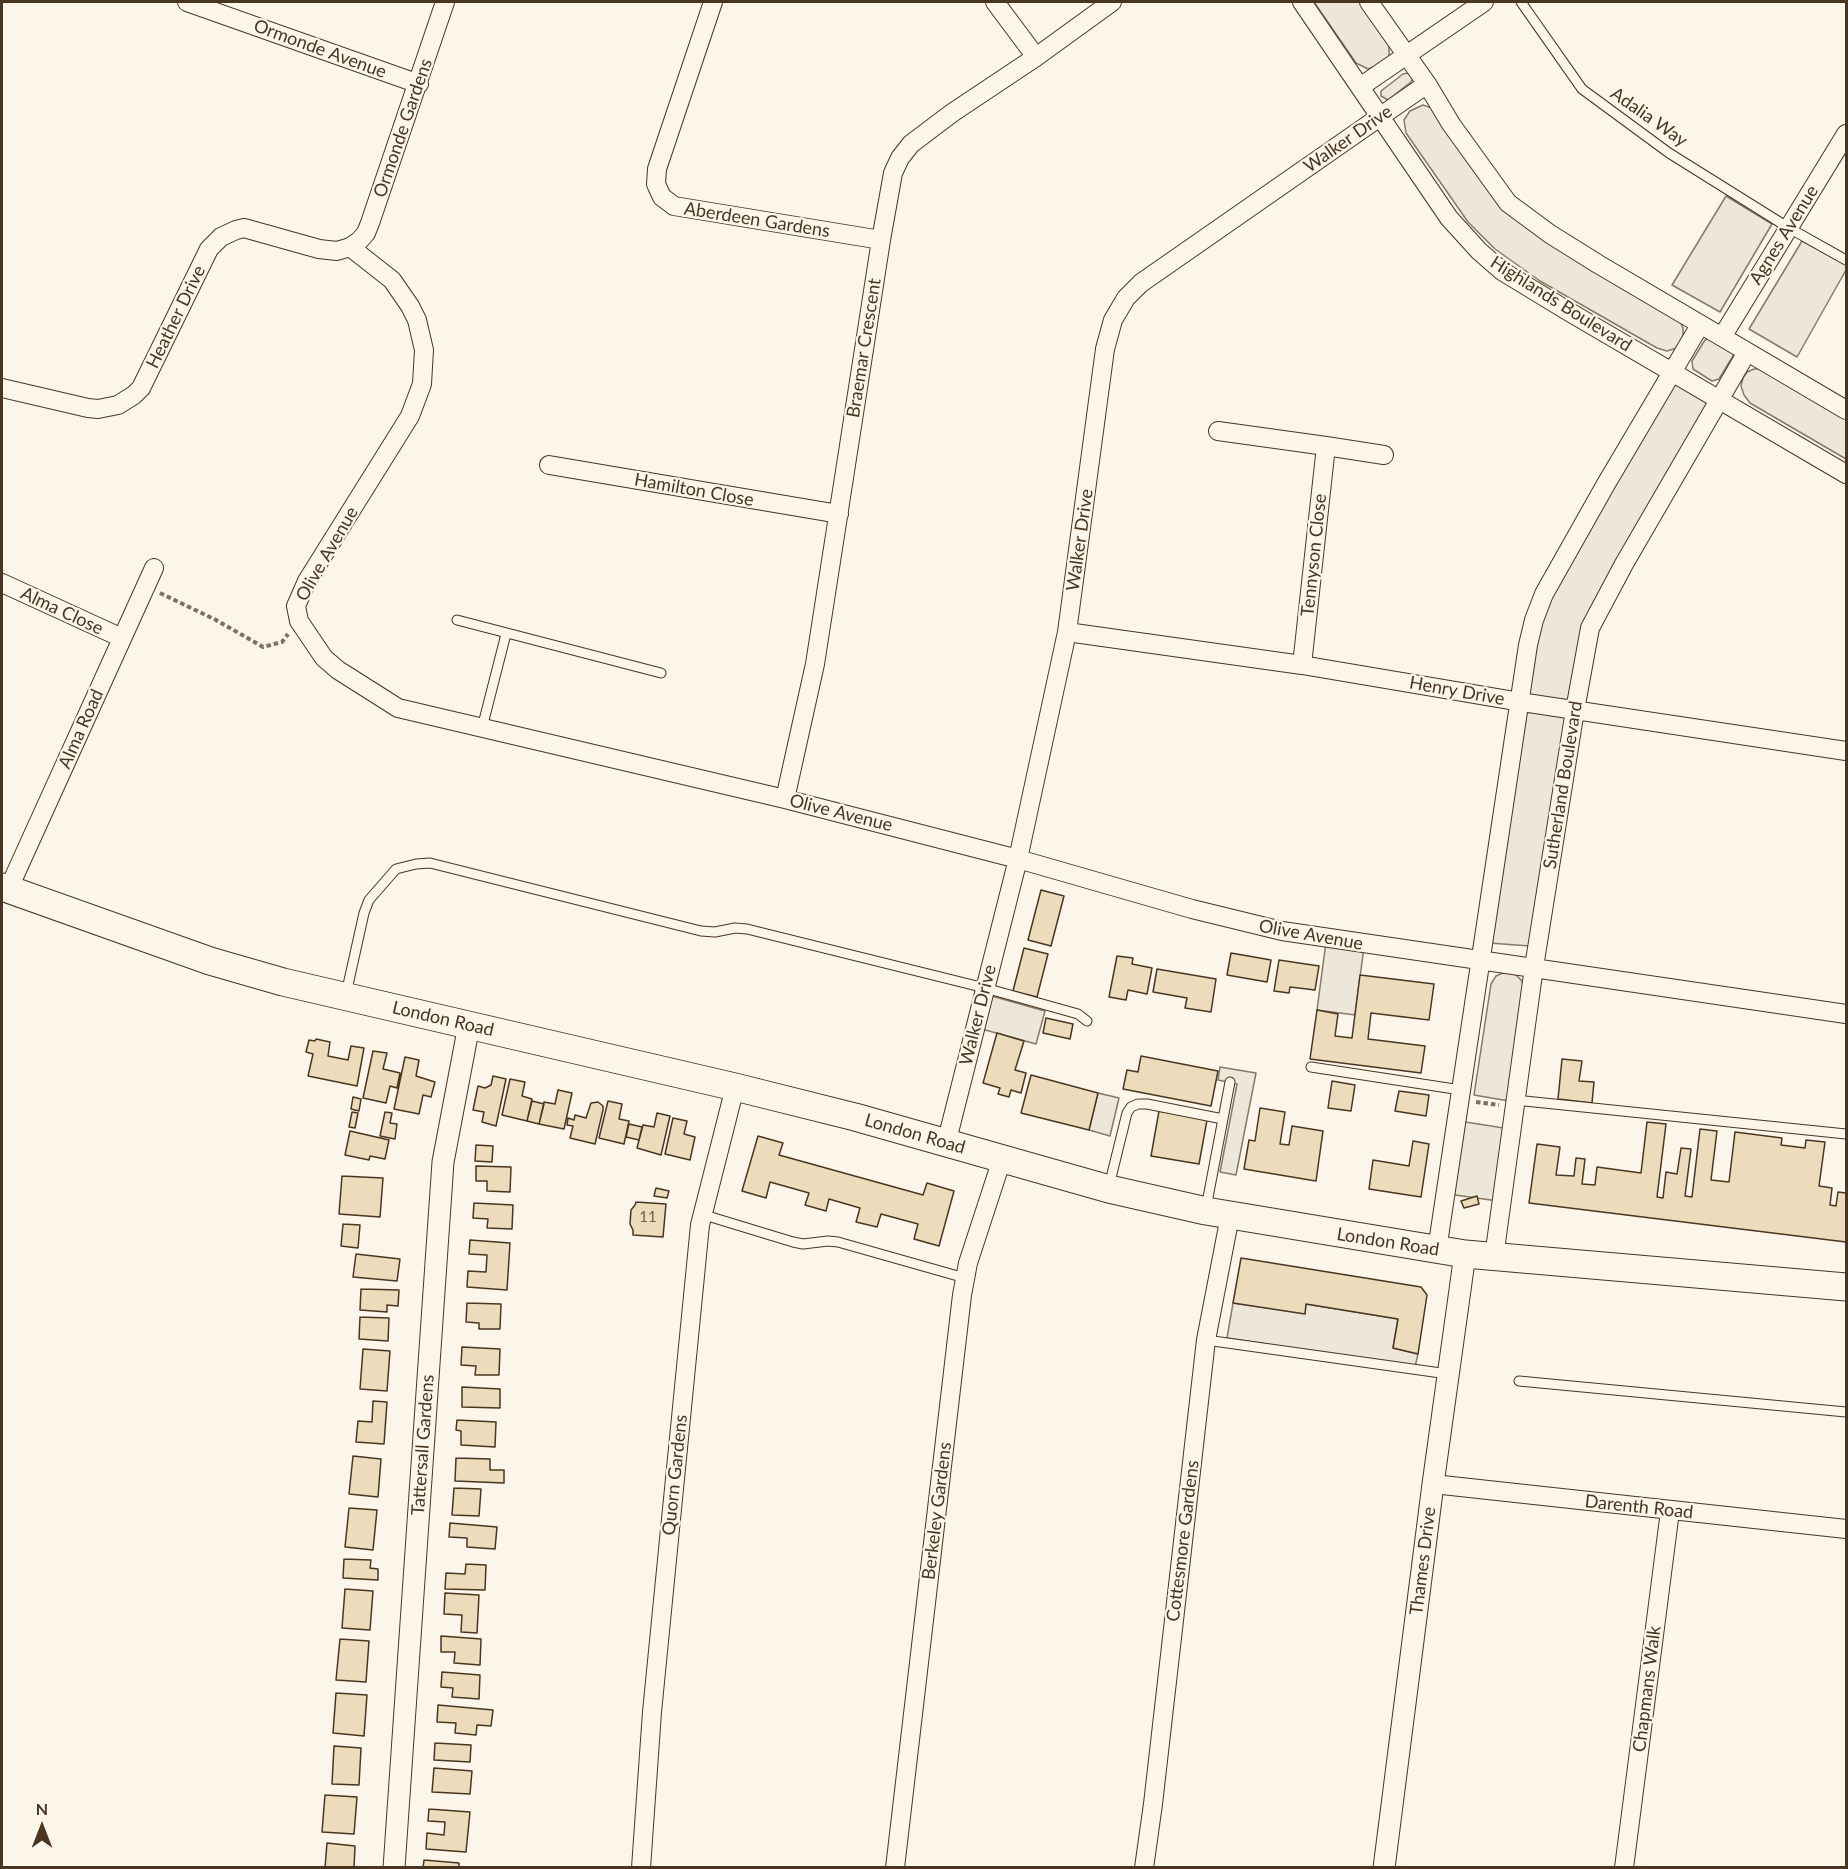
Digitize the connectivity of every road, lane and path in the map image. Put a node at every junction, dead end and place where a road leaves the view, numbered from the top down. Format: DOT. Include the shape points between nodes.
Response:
graph roads {
  1 [pos="187,2"];
  2 [pos="445,2"];
  3 [pos="713,2"];
  4 [pos="995,2"];
  5 [pos="1112,2"];
  6 [pos="1302,2"];
  7 [pos="1368,2"];
  8 [pos="1484,2"];
  9 [pos="1521,2"];
  10 [pos="1406,55"];
  11 [pos="1036,57"];
  12 [pos="419,84"];
  13 [pos="1427,84"];
  14 [pos="1360,87"];
  15 [pos="1380,116"];
  16 [pos="1846,134"];
  17 [pos="1789,228"];
  18 [pos="881,240"];
  19 [pos="350,247"];
  20 [pos="1846,260"];
  21 [pos="1700,325"];
  22 [pos="1722,337"];
  23 [pos="1747,352"];
  24 [pos="1673,374"];
  25 [pos="2,388"];
  26 [pos="1719,401"];
  27 [pos="1846,410"];
  28 [pos="1218,431"];
  29 [pos="1326,446"];
  30 [pos="1384,455"];
  31 [pos="549,465"];
  32 [pos="1846,474"];
  33 [pos="839,514"];
  34 [pos="154,568"];
  35 [pos="2,583"];
  36 [pos="146,586"];
  37 [pos="457,620"];
  38 [pos="299,621"];
  39 [pos="1067,632"];
  40 [pos="506,634"];
  41 [pos="123,638"];
  42 [pos="1302,665"];
  43 [pos="661,673"];
  44 [pos="1521,702"];
  45 [pos="1575,710"];
  46 [pos="483,728"];
  47 [pos="1846,751"];
  48 [pos="785,799"];
  49 [pos="1018,859"];
  50 [pos="5,888"];
  51 [pos="1481,961"];
  52 [pos="1534,967"];
  53 [pos="985,988"];
  54 [pos="346,997"];
  55 [pos="1846,1014"];
  56 [pos="1087,1021"];
  57 [pos="469,1025"];
  58 [pos="1311,1067"];
  59 [pos="1230,1082"];
  60 [pos="735,1087"];
  61 [pos="1461,1095"];
  62 [pos="1515,1104"];
  63 [pos="1223,1119"];
  64 [pos="1846,1134"];
  65 [pos="946,1144"];
  66 [pos="1002,1159"];
  67 [pos="1109,1189"];
  68 [pos="1218,1213"];
  69 [pos="701,1214"];
  70 [pos="1437,1250"];
  71 [pos="1465,1254"];
  72 [pos="1494,1257"];
  73 [pos="965,1278"];
  74 [pos="1846,1287"];
  75 [pos="1206,1340"];
  76 [pos="1448,1374"];
  77 [pos="1519,1381"];
  78 [pos="1846,1412"];
  79 [pos="1432,1484"];
  80 [pos="1670,1511"];
  81 [pos="1846,1529"];
  82 [pos="394,1868"];
  83 [pos="640,1868"];
  84 [pos="895,1868"];
  85 [pos="1144,1868"];
  86 [pos="1384,1868"];
  87 [pos="1624,1868"];
  1 -- 12 [label="street, Ormonde Avenue"];
  2 -- 12 [label="street, Ormonde Gardens"];
  3 -- 18 [label="street, Aberdeen Gardens" via="657,170 656,184 662,197 674,207"];
  4 -- 11 [label="street"];
  5 -- 11 [label="street, Braemar Crescent"];
  6 -- 14 [label="street, Highlands Boulevard"];
  7 -- 10 [label="street"];
  8 -- 10 [label="street"];
  9 -- 17 [label="lane, Adalia Way" via="1582,89 1670,153"];
  10 -- 13 [label="street"];
  10 -- 14 [label="street"];
  11 -- 18 [label="street, Braemar Crescent" via="911,144 893,173"];
  12 -- 19 [label="street, Ormonde Gardens" via="366,233"];
  13 -- 15 [label="street, Walker Drive"];
  13 -- 21 [label="street" via="1508,203 1550,234"];
  14 -- 15 [label="street, Highlands Boulevard"];
  15 -- 24 [label="street, Highlands Boulevard" via="1449,218 1487,258 1502,271"];
  15 -- 39 [label="street, Walker Drive" via="1141,283 1126,298 1113,320 1105,350"];
  16 -- 17 [label="street, Agnes Avenue"];
  17 -- 20 [label="lane, Adalia Way"];
  17 -- 22 [label="street, Agnes Avenue"];
  18 -- 33 [label="street, Braemar Crescent"];
  19 -- 25 [label="street, Heather Drive" via="337,251 319,249 244,228 221,237 209,249 141,388 118,405 88,408"];
  19 -- 38 [label="street, Olive Avenue" via="392,280 410,306 424,350 423,376 410,416 300,594 296,606"];
  21 -- 22 [label="street"];
  21 -- 24 [label="street"];
  22 -- 23 [label="street"];
  23 -- 26 [label="street, Sutherland Boulevard"];
  23 -- 27 [label="street"];
  24 -- 26 [label="street, Highlands Boulevard"];
  24 -- 44 [label="street" via="1544,594 1528,645"];
  26 -- 32 [label="street, Highlands Boulevard"];
  26 -- 45 [label="street, Sutherland Boulevard" via="1590,628"];
  28 -- 29 [label="street"];
  29 -- 30 [label="street"];
  29 -- 42 [label="street, Tennyson Close"];
  31 -- 33 [label="street, Hamilton Close"];
  33 -- 48 [label="street, Braemar Crescent" via="815,664"];
  34 -- 36 [label="street, Alma Road"];
  35 -- 41 [label="street, Alma Close"];
  36 -- 38 [label="path" via="263,647 282,642"];
  36 -- 41 [label="street, Alma Road"];
  37 -- 40 [label="lane"];
  38 -- 46 [label="street, Olive Avenue" via="324,658 372,693 398,708"];
  39 -- 42 [label="street, Henry Drive"];
  39 -- 49 [label="street, Walker Drive"];
  40 -- 43 [label="lane"];
  40 -- 46 [label="lane"];
  41 -- 50 [label="street, Alma Road"];
  42 -- 44 [label="street, Henry Drive"];
  44 -- 45 [label="street, Henry Drive"];
  44 -- 51 [label="street"];
  45 -- 47 [label="street, Henry Drive"];
  45 -- 52 [label="street, Sutherland Boulevard"];
  46 -- 48 [label="street, Olive Avenue"];
  48 -- 49 [label="street, Olive Avenue"];
  49 -- 51 [label="street, Olive Avenue" via="1236,921 1322,939"];
  49 -- 53 [label="street, Walker Drive"];
  50 -- 54 [label="main road, London Road" via="210,961"];
  51 -- 52 [label="street, Olive Avenue"];
  51 -- 61 [label="street"];
  52 -- 55 [label="street, Olive Avenue"];
  52 -- 62 [label="street, Sutherland Boulevard"];
  53 -- 54 [label="lane" via="747,929 701,931 430,863 396,869 369,900"];
  53 -- 56 [label="lane" via="1078,1014"];
  53 -- 65 [label="street, Walker Drive"];
  54 -- 57 [label="main road, London Road"];
  57 -- 60 [label="main road, London Road"];
  57 -- 82 [label="street, Tattersall Gardens" via="443,1162"];
  58 -- 61 [label="lane"];
  59 -- 63 [label="lane"];
  60 -- 65 [label="main road, London Road"];
  60 -- 69 [label="street, Quorn Gardens"];
  61 -- 62 [label="path"];
  61 -- 70 [label="street"];
  62 -- 64 [label="lane"];
  62 -- 72 [label="street, Sutherland Boulevard"];
  63 -- 67 [label="lane" via="1148,1104 1131,1107"];
  63 -- 68 [label="lane"];
  65 -- 66 [label="main road, London Road"];
  66 -- 67 [label="main road, London Road"];
  66 -- 73 [label="street, Berkeley Gardens"];
  67 -- 68 [label="main road, London Road"];
  68 -- 70 [label="main road, London Road"];
  68 -- 75 [label="street, Cottesmore Gardens"];
  69 -- 73 [label="lane" via="793,1242 838,1242"];
  69 -- 83 [label="street, Quorn Gardens"];
  70 -- 71 [label="main road, London Road"];
  71 -- 72 [label="main road, London Road"];
  71 -- 76 [label="street, Thames Drive"];
  72 -- 74 [label="main road, London Road"];
  73 -- 84 [label="street, Berkeley Gardens"];
  75 -- 76 [label="lane"];
  75 -- 85 [label="street, Cottesmore Gardens"];
  76 -- 79 [label="street, Thames Drive"];
  77 -- 78 [label="lane"];
  79 -- 80 [label="street, Darenth Road"];
  79 -- 86 [label="street, Thames Drive"];
  80 -- 81 [label="street, Darenth Road"];
  80 -- 87 [label="street, Chapmans Walk"];
}
